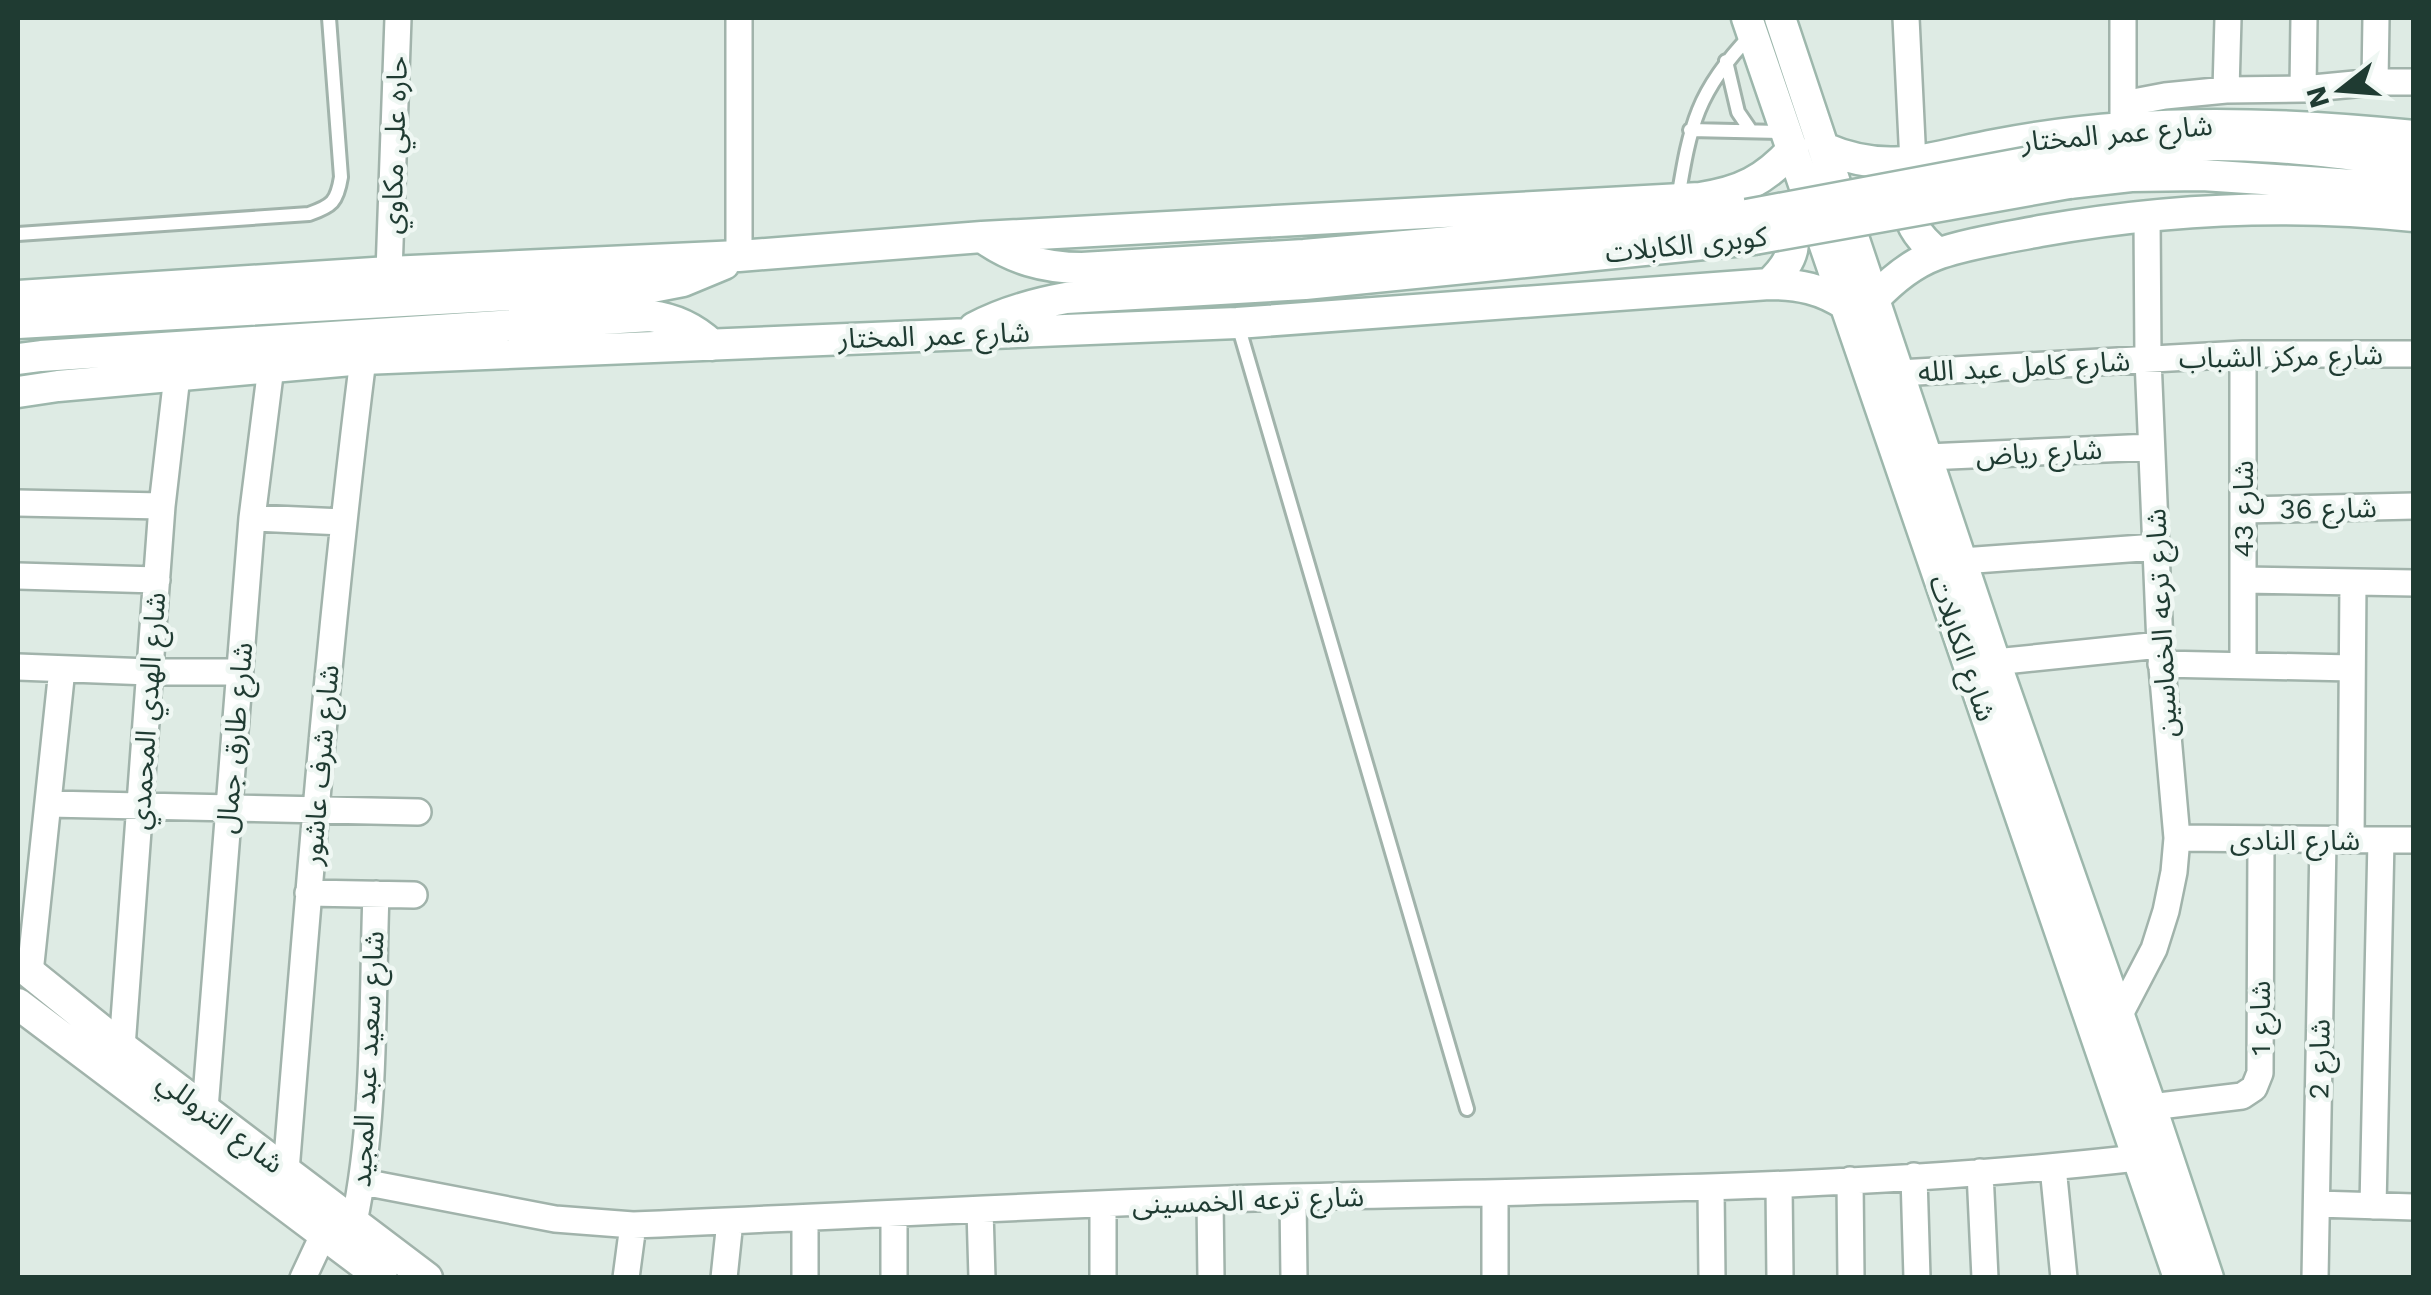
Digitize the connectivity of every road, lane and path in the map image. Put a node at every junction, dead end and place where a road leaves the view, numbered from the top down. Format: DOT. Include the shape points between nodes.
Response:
graph roads {
  1 [pos="329,18"];
  2 [pos="398,18"];
  3 [pos="739,18"];
  4 [pos="1780,18"];
  5 [pos="1906,18"];
  6 [pos="2124,18"];
  7 [pos="2228,18"];
  8 [pos="2304,18"];
  9 [pos="2376,18"];
  10 [pos="1750,25"];
  11 [pos="1726,61"];
  12 [pos="2375,82"];
  13 [pos="2414,82"];
  14 [pos="2302,89"];
  15 [pos="2226,90"];
  16 [pos="2123,116"];
  17 [pos="1690,130"];
  18 [pos="1750,131"];
  19 [pos="2414,136"];
  20 [pos="1801,143"];
  21 [pos="1913,162"];
  22 [pos="2414,162"];
  23 [pos="2065,169"];
  24 [pos="2414,189"];
  25 [pos="1678,199"];
  26 [pos="1745,215"];
  27 [pos="2147,216"];
  28 [pos="2414,216"];
  29 [pos="18,234"];
  30 [pos="982,237"];
  31 [pos="1938,254"];
  32 [pos="740,256"];
  33 [pos="389,272"];
  34 [pos="1770,284"];
  35 [pos="18,296"];
  36 [pos="1860,302"];
  37 [pos="18,322"];
  38 [pos="1237,323"];
  39 [pos="962,334"];
  40 [pos="712,345"];
  41 [pos="2243,354"];
  42 [pos="2414,354"];
  43 [pos="18,359"];
  44 [pos="364,359"];
  45 [pos="2148,359"];
  46 [pos="270,368"];
  47 [pos="1899,374"];
  48 [pos="177,376"];
  49 [pos="18,392"];
  50 [pos="2151,447"];
  51 [pos="1927,457"];
  52 [pos="18,502"];
  53 [pos="162,506"];
  54 [pos="2414,506"];
  55 [pos="2243,510"];
  56 [pos="252,518"];
  57 [pos="343,522"];
  58 [pos="2156,547"];
  59 [pos="1962,561"];
  60 [pos="18,576"];
  61 [pos="157,580"];
  62 [pos="2243,580"];
  63 [pos="2353,582"];
  64 [pos="2414,583"];
  65 [pos="2160,654"];
  66 [pos="1995,662"];
  67 [pos="2243,665"];
  68 [pos="18,667"];
  69 [pos="2352,668"];
  70 [pos="62,669"];
  71 [pos="150,672"];
  72 [pos="239,672"];
  73 [pos="49,804"];
  74 [pos="141,806"];
  75 [pos="228,808"];
  76 [pos="316,810"];
  77 [pos="418,812"];
  78 [pos="2177,838"];
  79 [pos="2260,840"];
  80 [pos="2323,840"];
  81 [pos="2351,840"];
  82 [pos="2381,840"];
  83 [pos="2414,840"];
  84 [pos="308,893"];
  85 [pos="376,894"];
  86 [pos="414,895"];
  87 [pos="24,968"];
  88 [pos="18,1004"];
  89 [pos="2118,1018"];
  90 [pos="83,1034"];
  91 [pos="122,1047"];
  92 [pos="2151,1107"];
  93 [pos="204,1109"];
  94 [pos="1467,1109"];
  95 [pos="2137,1158"];
  96 [pos="2053,1167"];
  97 [pos="286,1171"];
  98 [pos="1980,1172"];
  99 [pos="1914,1176"];
  100 [pos="1850,1180"];
  101 [pos="362,1182"];
  102 [pos="1779,1184"];
  103 [pos="1712,1188"];
  104 [pos="1494,1194"];
  105 [pos="1293,1198"];
  106 [pos="1210,1200"];
  107 [pos="1103,1204"];
  108 [pos="2317,1204"];
  109 [pos="2373,1206"];
  110 [pos="2414,1207"];
  111 [pos="980,1210"];
  112 [pos="894,1214"];
  113 [pos="805,1218"];
  114 [pos="730,1221"];
  115 [pos="354,1222"];
  116 [pos="633,1225"];
  117 [pos="324,1233"];
  118 [pos="349,1266"];
  119 [pos="303,1278"];
  120 [pos="382,1278"];
  121 [pos="427,1278"];
  122 [pos="626,1278"];
  123 [pos="724,1278"];
  124 [pos="804,1278"];
  125 [pos="894,1278"];
  126 [pos="982,1278"];
  127 [pos="1103,1278"];
  128 [pos="1210,1278"];
  129 [pos="1294,1278"];
  130 [pos="1495,1278"];
  131 [pos="1712,1278"];
  132 [pos="1780,1278"];
  133 [pos="1851,1278"];
  134 [pos="1918,1278"];
  135 [pos="1985,1278"];
  136 [pos="2064,1278"];
  137 [pos="2179,1278"];
  138 [pos="2208,1278"];
  139 [pos="2314,1278"];
  1 -- 29 [label="lane" via="341,177 328,208"];
  2 -- 33 [label="street, حاره علي مكاوي"];
  3 -- 32 [label="street"];
  4 -- 20 [label="main road, شارع الكابلات"];
  5 -- 21 [label="street"];
  6 -- 16 [label="street"];
  7 -- 15 [label="street"];
  8 -- 14 [label="street"];
  9 -- 12 [label="street"];
  10 -- 11 [label="lane"];
  10 -- 20 [label="main road, شارع الكابلات"];
  11 -- 17 [label="lane"];
  11 -- 18 [label="lane" via="1738,112"];
  12 -- 13 [label="street, شارع عمر المختار"];
  12 -- 14 [label="street, شارع عمر المختار"];
  14 -- 15 [label="street, شارع عمر المختار"];
  15 -- 16 [label="street, شارع عمر المختار" via="2166,96"];
  16 -- 19 [label="main road, شارع عمر المختار"];
  16 -- 21 [label="main road, شارع عمر المختار"];
  17 -- 18 [label="lane"];
  17 -- 25 [label="lane"];
  18 -- 20 [label="lane"];
  20 -- 21 [label="main road, شارع عمر المختار" via="1869,162"];
  20 -- 26 [label="main road" via="1767,174"];
  20 -- 36 [label="main road, شارع الكابلات"];
  21 -- 31 [label="main road" via="1908,214"];
  22 -- 23 [label="main road, كوبرى الكابلات" via="2204,145 2125,148"];
  23 -- 24 [label="main road, كوبرى الكابلات"];
  23 -- 26 [label="main road, كوبرى الكابلات, bridge"];
  25 -- 26 [label="main road"];
  25 -- 30 [label="main road"];
  26 -- 30 [label="main road, كوبرى الكابلات" via="1323,254 1082,268 1029,262"];
  26 -- 34 [label="main road" via="1759,193 1791,224 1794,247"];
  26 -- 39 [label="main road, كوبرى الكابلات" via="1305,284 1066,298 995,316"];
  27 -- 28 [label="main road" via="2260,209"];
  27 -- 31 [label="main road"];
  27 -- 45 [label="street, شارع ترعه الخماسين"];
  30 -- 32 [label="main road"];
  31 -- 36 [label="main road"];
  32 -- 33 [label="main road"];
  32 -- 37 [label="main road" via="652,288"];
  33 -- 35 [label="main road"];
  34 -- 36 [label="main road, شارع عمر المختار"];
  34 -- 38 [label="main road, شارع عمر المختار"];
  36 -- 47 [label="main road, شارع الكابلات"];
  36 -- 95 [label="main road, شارع الكابلات"];
  38 -- 39 [label="main road, شارع عمر المختار"];
  38 -- 94 [label="lane"];
  39 -- 40 [label="main road, شارع عمر المختار"];
  40 -- 43 [label="main road" via="690,327 650,316"];
  40 -- 44 [label="main road, شارع عمر المختار"];
  41 -- 42 [label="street, شارع مركز الشباب"];
  41 -- 45 [label="street, شارع مركز الشباب"];
  41 -- 55 [label="street, شارع 43"];
  44 -- 46 [label="main road, شارع عمر المختار"];
  44 -- 57 [label="street, شارع شرف عاشور"];
  45 -- 47 [label="street, شارع كامل عبد الله"];
  45 -- 50 [label="street, شارع ترعه الخماسين"];
  46 -- 48 [label="main road, شارع عمر المختار"];
  46 -- 56 [label="street, شارع طارق جمال"];
  47 -- 51 [label="main road, شارع الكابلات"];
  48 -- 49 [label="main road, شارع عمر المختار"];
  48 -- 53 [label="street, شارع الهدي المحمدي"];
  50 -- 51 [label="street, شارع رياض"];
  50 -- 58 [label="street, شارع ترعه الخماسين"];
  51 -- 59 [label="main road, شارع الكابلات"];
  52 -- 53 [label="street"];
  53 -- 61 [label="street, شارع الهدي المحمدي"];
  54 -- 55 [label="street, شارع 36"];
  55 -- 62 [label="street, شارع 43"];
  56 -- 57 [label="street"];
  56 -- 72 [label="street, شارع طارق جمال"];
  57 -- 76 [label="street, شارع شرف عاشور"];
  58 -- 59 [label="street"];
  58 -- 65 [label="street, شارع ترعه الخماسين"];
  59 -- 66 [label="main road, شارع الكابلات"];
  60 -- 61 [label="street"];
  61 -- 71 [label="street, شارع الهدي المحمدي"];
  62 -- 63 [label="street"];
  62 -- 67 [label="street, شارع 43"];
  63 -- 64 [label="street"];
  63 -- 69 [label="street"];
  65 -- 66 [label="street"];
  65 -- 67 [label="street"];
  65 -- 78 [label="street, شارع ترعه الخماسين"];
  66 -- 89 [label="main road, شارع الكابلات"];
  67 -- 69 [label="street"];
  68 -- 70 [label="street"];
  69 -- 81 [label="street"];
  70 -- 71 [label="street"];
  70 -- 73 [label="street"];
  71 -- 72 [label="street"];
  71 -- 74 [label="street, شارع الهدي المحمدي"];
  72 -- 75 [label="street, شارع طارق جمال"];
  73 -- 74 [label="street"];
  73 -- 87 [label="street"];
  74 -- 75 [label="street"];
  74 -- 91 [label="street, شارع الهدي المحمدي"];
  75 -- 76 [label="street"];
  75 -- 93 [label="street, شارع طارق جمال"];
  76 -- 77 [label="street"];
  76 -- 84 [label="street, شارع شرف عاشور"];
  78 -- 79 [label="street, شارع النادى"];
  78 -- 89 [label="street, شارع ترعه الخماسين" via="2154,949"];
  79 -- 80 [label="street, شارع النادى"];
  79 -- 92 [label="street, شارع 1" via="2260,1073 2254,1088 2242,1096"];
  80 -- 81 [label="street, شارع النادى"];
  80 -- 108 [label="street, شارع 2"];
  81 -- 82 [label="street, شارع النادى"];
  82 -- 83 [label="street, شارع النادى"];
  82 -- 109 [label="street"];
  84 -- 85 [label="street"];
  84 -- 97 [label="street, شارع شرف عاشور"];
  85 -- 86 [label="street"];
  85 -- 101 [label="street, شارع سعيد عبد المجيد"];
  87 -- 90 [label="main road, شارع التروللي"];
  88 -- 90 [label="main road, شارع التروللي"];
  89 -- 92 [label="main road, شارع الكابلات"];
  90 -- 91 [label="main road, شارع التروللي"];
  90 -- 117 [label="main road, شارع التروللي"];
  91 -- 93 [label="main road, شارع التروللي"];
  92 -- 138 [label="main road, شارع الكابلات"];
  93 -- 97 [label="main road, شارع التروللي"];
  95 -- 96 [label="street, شارع ترعه الخمسينى"];
  95 -- 137 [label="main road, شارع الكابلات"];
  96 -- 98 [label="street, شارع ترعه الخمسينى"];
  96 -- 136 [label="street"];
  97 -- 115 [label="main road, شارع التروللي"];
  98 -- 99 [label="street, شارع ترعه الخمسينى"];
  98 -- 135 [label="street"];
  99 -- 100 [label="street, شارع ترعه الخمسينى"];
  99 -- 134 [label="street"];
  100 -- 102 [label="street, شارع ترعه الخمسينى"];
  100 -- 133 [label="street"];
  101 -- 115 [label="street, شارع سعيد عبد المجيد"];
  101 -- 116 [label="street, شارع ترعه الخمسينى" via="556,1219"];
  102 -- 103 [label="street, شارع ترعه الخمسينى"];
  102 -- 132 [label="street"];
  103 -- 104 [label="street, شارع ترعه الخمسينى"];
  103 -- 131 [label="street"];
  104 -- 105 [label="street, شارع ترعه الخمسينى"];
  104 -- 130 [label="street"];
  105 -- 106 [label="street, شارع ترعه الخمسينى"];
  105 -- 129 [label="street"];
  106 -- 107 [label="street, شارع ترعه الخمسينى"];
  106 -- 128 [label="street"];
  107 -- 111 [label="street, شارع ترعه الخمسينى"];
  107 -- 127 [label="street"];
  108 -- 109 [label="street"];
  108 -- 139 [label="street, شارع 2"];
  109 -- 110 [label="street"];
  111 -- 112 [label="street, شارع ترعه الخمسينى"];
  111 -- 126 [label="street"];
  112 -- 113 [label="street, شارع ترعه الخمسينى"];
  112 -- 125 [label="street"];
  113 -- 114 [label="street, شارع ترعه الخمسينى"];
  113 -- 124 [label="street"];
  114 -- 116 [label="street, شارع ترعه الخمسينى"];
  114 -- 123 [label="street"];
  115 -- 121 [label="main road, شارع التروللي"];
  116 -- 122 [label="street"];
  117 -- 118 [label="main road, شارع التروللي"];
  117 -- 119 [label="street"];
  118 -- 120 [label="main road, شارع التروللي"];
}
